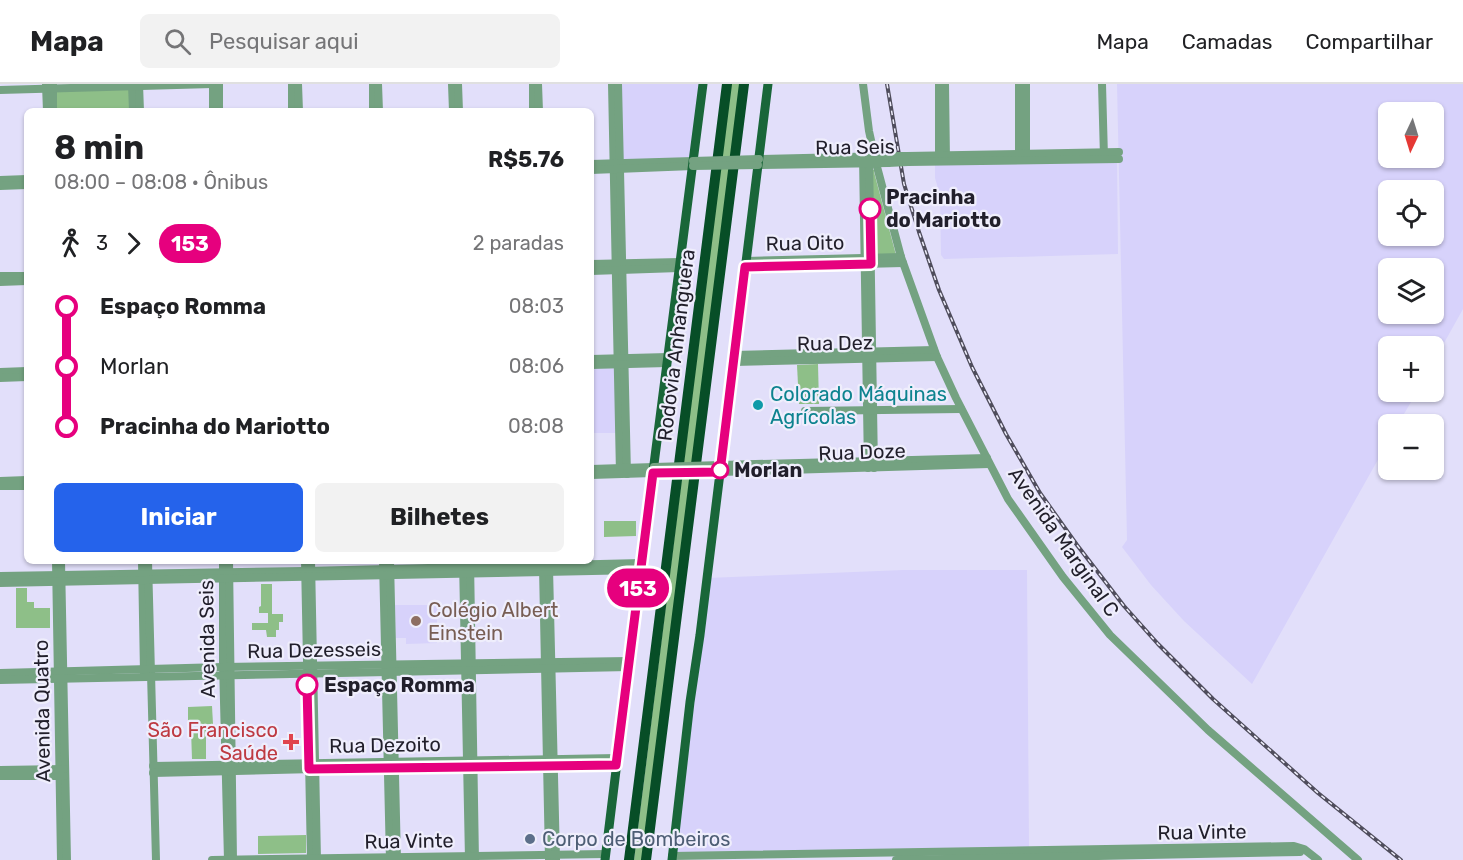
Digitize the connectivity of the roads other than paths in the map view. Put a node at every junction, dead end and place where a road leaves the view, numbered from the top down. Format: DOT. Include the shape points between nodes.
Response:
graph roads {
  1 [pos="212,84"];
  2 [pos="219,84"];
  3 [pos="292,84"];
  4 [pos="298,84"];
  5 [pos="373,84"];
  6 [pos="378,84"];
  7 [pos="452,84"];
  8 [pos="458,84"];
  9 [pos="533,84"];
  10 [pos="538,84"];
  11 [pos="612,84"];
  12 [pos="618,84"];
  13 [pos="703,84"];
  14 [pos="727,84"];
  15 [pos="744,84"];
  16 [pos="768,84"];
  17 [pos="863,84"];
  18 [pos="939,84"];
  19 [pos="945,84"];
  20 [pos="1019,84"];
  21 [pos="1026,84"];
  22 [pos="1102,84"];
  23 [pos="135,85"];
  24 [pos="49,86"];
  25 [pos="0,90"];
  26 [pos="47,108"];
  27 [pos="53,108"];
  28 [pos="133,108"];
  29 [pos="139,108"];
  30 [pos="213,108"];
  31 [pos="219,108"];
  32 [pos="292,108"];
  33 [pos="298,108"];
  34 [pos="373,108"];
  35 [pos="379,108"];
  36 [pos="453,108"];
  37 [pos="459,108"];
  38 [pos="533,108"];
  39 [pos="539,108"];
  40 [pos="1119,155"];
  41 [pos="1101,156"];
  42 [pos="1023,157"];
  43 [pos="943,159"];
  44 [pos="869,160"];
  45 [pos="758,162"];
  46 [pos="594,164"];
  47 [pos="693,164"];
  48 [pos="618,166"];
  49 [pos="594,170"];
  50 [pos="24,179"];
  51 [pos="0,180"];
  52 [pos="24,185"];
  53 [pos="0,186"];
  54 [pos="902,260"];
  55 [pos="868,261"];
  56 [pos="594,264"];
  57 [pos="745,264"];
  58 [pos="680,265"];
  59 [pos="619,267"];
  60 [pos="594,271"];
  61 [pos="0,276"];
  62 [pos="24,276"];
  63 [pos="24,281"];
  64 [pos="0,282"];
  65 [pos="935,354"];
  66 [pos="869,356"];
  67 [pos="734,358"];
  68 [pos="594,359"];
  69 [pos="668,360"];
  70 [pos="621,361"];
  71 [pos="594,365"];
  72 [pos="24,371"];
  73 [pos="0,372"];
  74 [pos="24,377"];
  75 [pos="0,378"];
  76 [pos="961,409"];
  77 [pos="870,410"];
  78 [pos="805,411"];
  79 [pos="988,461"];
  80 [pos="871,465"];
  81 [pos="594,469"];
  82 [pos="720,469"];
  83 [pos="653,470"];
  84 [pos="624,471"];
  85 [pos="594,474"];
  86 [pos="24,480"];
  87 [pos="0,481"];
  88 [pos="0,486"];
  89 [pos="24,486"];
  90 [pos="57,564"];
  91 [pos="61,564"];
  92 [pos="143,564"];
  93 [pos="147,564"];
  94 [pos="224,564"];
  95 [pos="228,564"];
  96 [pos="306,564"];
  97 [pos="310,564"];
  98 [pos="546,566"];
  99 [pos="466,567"];
  100 [pos="641,567"];
  101 [pos="387,568"];
  102 [pos="308,574"];
  103 [pos="226,575"];
  104 [pos="0,576"];
  105 [pos="145,577"];
  106 [pos="59,578"];
  107 [pos="0,583"];
  108 [pos="629,664"];
  109 [pos="548,666"];
  110 [pos="469,668"];
  111 [pos="389,669"];
  112 [pos="310,670"];
  113 [pos="227,671"];
  114 [pos="147,673"];
  115 [pos="0,674"];
  116 [pos="61,675"];
  117 [pos="0,680"];
  118 [pos="551,762"];
  119 [pos="617,762"];
  120 [pos="471,763"];
  121 [pos="391,765"];
  122 [pos="312,766"];
  123 [pos="228,768"];
  124 [pos="0,770"];
  125 [pos="153,770"];
  126 [pos="63,772"];
  127 [pos="0,776"];
  128 [pos="1273,853"];
  129 [pos="605,857"];
  130 [pos="472,858"];
  131 [pos="552,858"];
  132 [pos="672,858"];
  133 [pos="1315,858"];
  134 [pos="314,859"];
  135 [pos="393,859"];
  136 [pos="1043,859"];
  137 [pos="61,860"];
  138 [pos="67,860"];
  139 [pos="154,860"];
  140 [pos="212,860"];
  141 [pos="228,860"];
  142 [pos="233,860"];
  143 [pos="629,860"];
  144 [pos="646,860"];
  145 [pos="896,860"];
  146 [pos="1358,860"];
  1 -- 23 [label="street"];
  1 -- 30 [label="street"];
  2 -- 31 [label="street"];
  3 -- 32 [label="street"];
  4 -- 33 [label="street"];
  5 -- 34 [label="street"];
  6 -- 35 [label="street"];
  7 -- 36 [label="street"];
  8 -- 37 [label="street"];
  9 -- 38 [label="street"];
  10 -- 39 [label="street"];
  11 -- 48 [label="street"];
  12 -- 48 [label="street"];
  13 -- 47 [label="main road"];
  14 -- 143 [label="highway, Rodovia Anhanguera"];
  15 -- 144 [label="highway, Rodovia Anhanguera"];
  16 -- 45 [label="main road"];
  17 -- 44 [label="street, Avenida Marginal C"];
  18 -- 43 [label="street"];
  19 -- 43 [label="street"];
  20 -- 42 [label="street"];
  21 -- 42 [label="street"];
  22 -- 41 [label="street"];
  23 -- 24 [label="street"];
  23 -- 28 [label="street"];
  23 -- 29 [label="street"];
  24 -- 25 [label="street"];
  24 -- 26 [label="street"];
  24 -- 27 [label="street"];
  40 -- 41 [label="street, Rua Seis"];
  41 -- 42 [label="street, Rua Seis"];
  42 -- 43 [label="street, Rua Seis"];
  43 -- 44 [label="street, Rua Seis, bridge"];
  44 -- 45 [label="street, Rua Seis"];
  44 -- 54 [label="street, Avenida Marginal C"];
  44 -- 55 [label="street"];
  45 -- 47 [label="street, Rua Seis, bridge"];
  45 -- 57 [label="main road"];
  46 -- 48 [label="street, Rua Seis"];
  47 -- 48 [label="street, Rua Seis"];
  47 -- 58 [label="main road"];
  48 -- 49 [label="street, Rua Seis"];
  48 -- 59 [label="street"];
  50 -- 51 [label="street"];
  52 -- 53 [label="street"];
  54 -- 55 [label="street, Rua Oito"];
  54 -- 65 [label="street, Avenida Marginal C"];
  55 -- 57 [label="street, Rua Oito"];
  55 -- 66 [label="street"];
  56 -- 59 [label="street"];
  57 -- 67 [label="main road"];
  58 -- 59 [label="street"];
  58 -- 69 [label="main road"];
  59 -- 60 [label="street"];
  59 -- 70 [label="street"];
  61 -- 62 [label="street"];
  63 -- 64 [label="street"];
  65 -- 66 [label="street, Rua Dez"];
  65 -- 76 [label="street, Avenida Marginal C"];
  66 -- 67 [label="street, Rua Dez"];
  66 -- 77 [label="street"];
  67 -- 82 [label="main road"];
  68 -- 70 [label="street"];
  69 -- 70 [label="street"];
  69 -- 83 [label="main road"];
  70 -- 71 [label="street"];
  70 -- 84 [label="street"];
  72 -- 73 [label="street"];
  74 -- 75 [label="street"];
  76 -- 77 [label="street"];
  76 -- 79 [label="street, Avenida Marginal C"];
  77 -- 78 [label="street"];
  77 -- 80 [label="street"];
  79 -- 80 [label="street, Rua Doze"];
  79 -- 146 [label="street, Avenida Marginal C" via="1008,498 1063,577 1110,635 1208,730"];
  80 -- 82 [label="street, Rua Doze"];
  81 -- 84 [label="street, Rua Doze"];
  82 -- 83 [label="street, Rua Doze, bridge"];
  82 -- 132 [label="main road"];
  83 -- 84 [label="street, Rua Doze"];
  83 -- 100 [label="main road"];
  84 -- 85 [label="street, Rua Doze"];
  86 -- 87 [label="street"];
  88 -- 89 [label="street"];
  90 -- 106 [label="street, Avenida Quatro"];
  91 -- 106 [label="street, Avenida Quatro"];
  92 -- 105 [label="street"];
  93 -- 105 [label="street"];
  94 -- 103 [label="street, Avenida Seis"];
  95 -- 103 [label="street, Avenida Seis"];
  96 -- 102 [label="street"];
  97 -- 102 [label="street"];
  98 -- 99 [label="street"];
  98 -- 100 [label="street"];
  98 -- 109 [label="street"];
  99 -- 101 [label="street"];
  99 -- 110 [label="street"];
  100 -- 108 [label="main road"];
  101 -- 102 [label="street"];
  101 -- 111 [label="street"];
  102 -- 103 [label="street"];
  102 -- 112 [label="street"];
  103 -- 105 [label="street"];
  103 -- 113 [label="street, Avenida Seis"];
  104 -- 106 [label="street"];
  105 -- 106 [label="street"];
  105 -- 114 [label="street"];
  106 -- 107 [label="street"];
  106 -- 116 [label="street, Avenida Quatro"];
  108 -- 109 [label="street, Rua Dezesseis"];
  108 -- 119 [label="main road"];
  109 -- 110 [label="street, Rua Dezesseis"];
  109 -- 118 [label="street"];
  110 -- 111 [label="street, Rua Dezesseis"];
  110 -- 120 [label="street"];
  111 -- 112 [label="street, Rua Dezesseis"];
  111 -- 121 [label="street"];
  112 -- 113 [label="street, Rua Dezesseis"];
  112 -- 122 [label="street"];
  113 -- 114 [label="street, Rua Dezesseis"];
  113 -- 123 [label="street, Avenida Seis"];
  114 -- 116 [label="street, Rua Dezesseis"];
  114 -- 125 [label="street"];
  115 -- 116 [label="street, Rua Dezesseis"];
  116 -- 117 [label="street, Rua Dezesseis"];
  116 -- 126 [label="street, Avenida Quatro"];
  118 -- 119 [label="street, Rua Dezoito"];
  118 -- 120 [label="street, Rua Dezoito"];
  118 -- 131 [label="street"];
  119 -- 129 [label="main road"];
  120 -- 121 [label="street, Rua Dezoito"];
  120 -- 130 [label="street"];
  121 -- 122 [label="street, Rua Dezoito"];
  121 -- 135 [label="street"];
  122 -- 123 [label="street, Rua Dezoito"];
  122 -- 134 [label="street"];
  123 -- 125 [label="street, Rua Dezoito"];
  123 -- 141 [label="street, Avenida Seis"];
  123 -- 142 [label="street, Avenida Seis"];
  124 -- 126 [label="street"];
  125 -- 139 [label="street"];
  126 -- 127 [label="street"];
  126 -- 137 [label="street, Avenida Quatro"];
  126 -- 138 [label="street, Avenida Quatro"];
  128 -- 132 [label="street, Rua Vinte"];
  128 -- 133 [label="street, Rua Vinte" via="1297,852"];
  128 -- 136 [label="street, Rua Vinte"];
  129 -- 131 [label="street, Rua Vinte"];
  130 -- 131 [label="street, Rua Vinte"];
  130 -- 135 [label="street, Rua Vinte"];
  134 -- 135 [label="street, Rua Vinte"];
  134 -- 142 [label="street, Rua Vinte"];
  136 -- 145 [label="street, Rua Vinte"];
  140 -- 141 [label="street, Rua Vinte"];
  141 -- 142 [label="street, Rua Vinte"];
}
